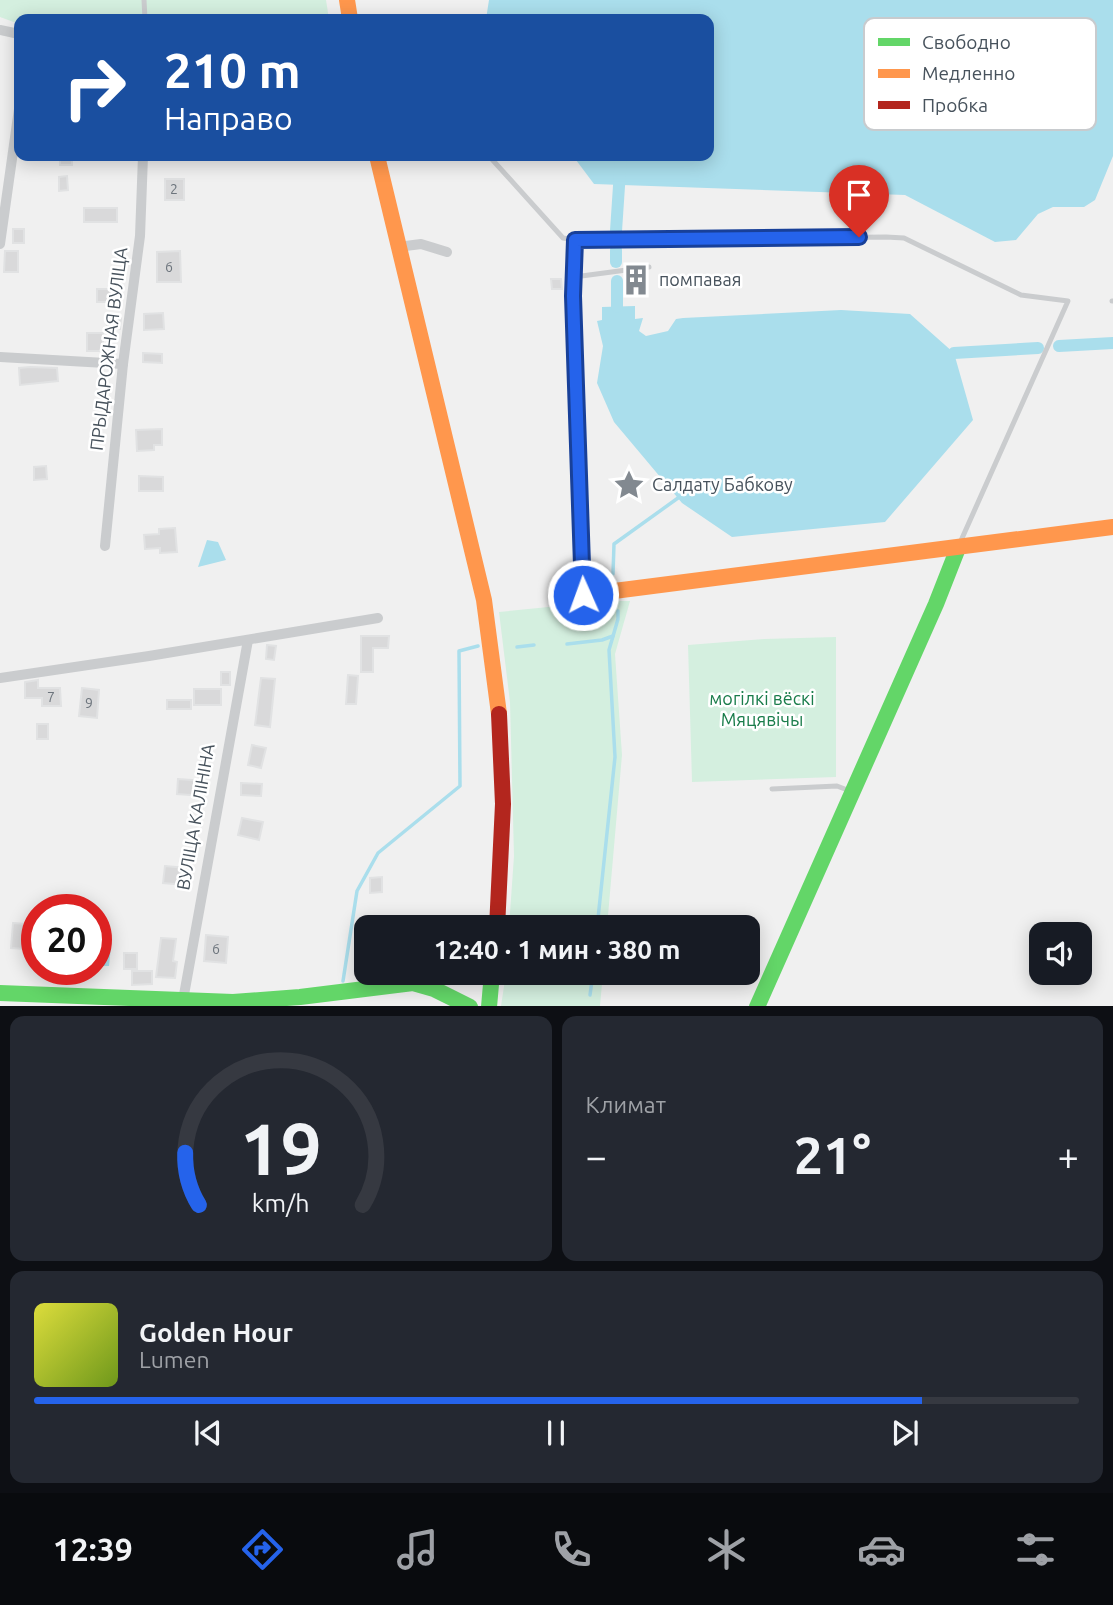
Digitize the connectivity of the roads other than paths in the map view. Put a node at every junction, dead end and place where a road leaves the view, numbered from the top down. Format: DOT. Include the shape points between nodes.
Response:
graph roads {
  1 [pos="14,144"];
  2 [pos="143,161"];
  3 [pos="378,161"];
  4 [pos="494,161"];
  5 [pos="575,240"];
  6 [pos="0,244"];
  7 [pos="398,247"];
  8 [pos="447,252"];
  9 [pos="649,267"];
  10 [pos="574,277"];
  11 [pos="0,357"];
  12 [pos="123,364"];
  13 [pos="1113,527"];
  14 [pos="105,545"];
  15 [pos="958,548"];
  16 [pos="583,595"];
  17 [pos="378,618"];
  18 [pos="248,640"];
  19 [pos="0,677"];
  20 [pos="772,789"];
  21 [pos="853,792"];
  22 [pos="498,915"];
  23 [pos="491,985"];
  24 [pos="0,993"];
  25 [pos="182,1003"];
  26 [pos="465,1004"];
  27 [pos="489,1006"];
  28 [pos="757,1006"];
  1 -- 6 [label="street"];
  2 -- 12 [label="street, ПРЫДАРОЖНАЯ ВУЛІЦА" via="140,236"];
  3 -- 7 [label="street"];
  4 -- 5 [label="lane" via="564,238"];
  5 -- 10 [label="lane"];
  5 -- 15 [label="lane" via="904,238 1021,295 1068,301"];
  7 -- 8 [label="street" via="421,244"];
  7 -- 22 [label="street" via="494,656 502,743"];
  9 -- 10 [label="lane"];
  10 -- 16 [label="lane"];
  11 -- 12 [label="street"];
  12 -- 14 [label="street, ПРЫДАРОЖНАЯ ВУЛІЦА"];
  13 -- 15 [label="street"];
  15 -- 16 [label="street"];
  15 -- 21 [label="street"];
  17 -- 18 [label="street"];
  18 -- 19 [label="street"];
  18 -- 25 [label="street, ВУЛІЦА КАЛІНІНА"];
  20 -- 21 [label="lane" via="837,786"];
  21 -- 28 [label="street"];
  23 -- 27 [label="street"];
  24 -- 25 [label="street"];
  25 -- 26 [label="street" via="300,997 413,983"];
}
